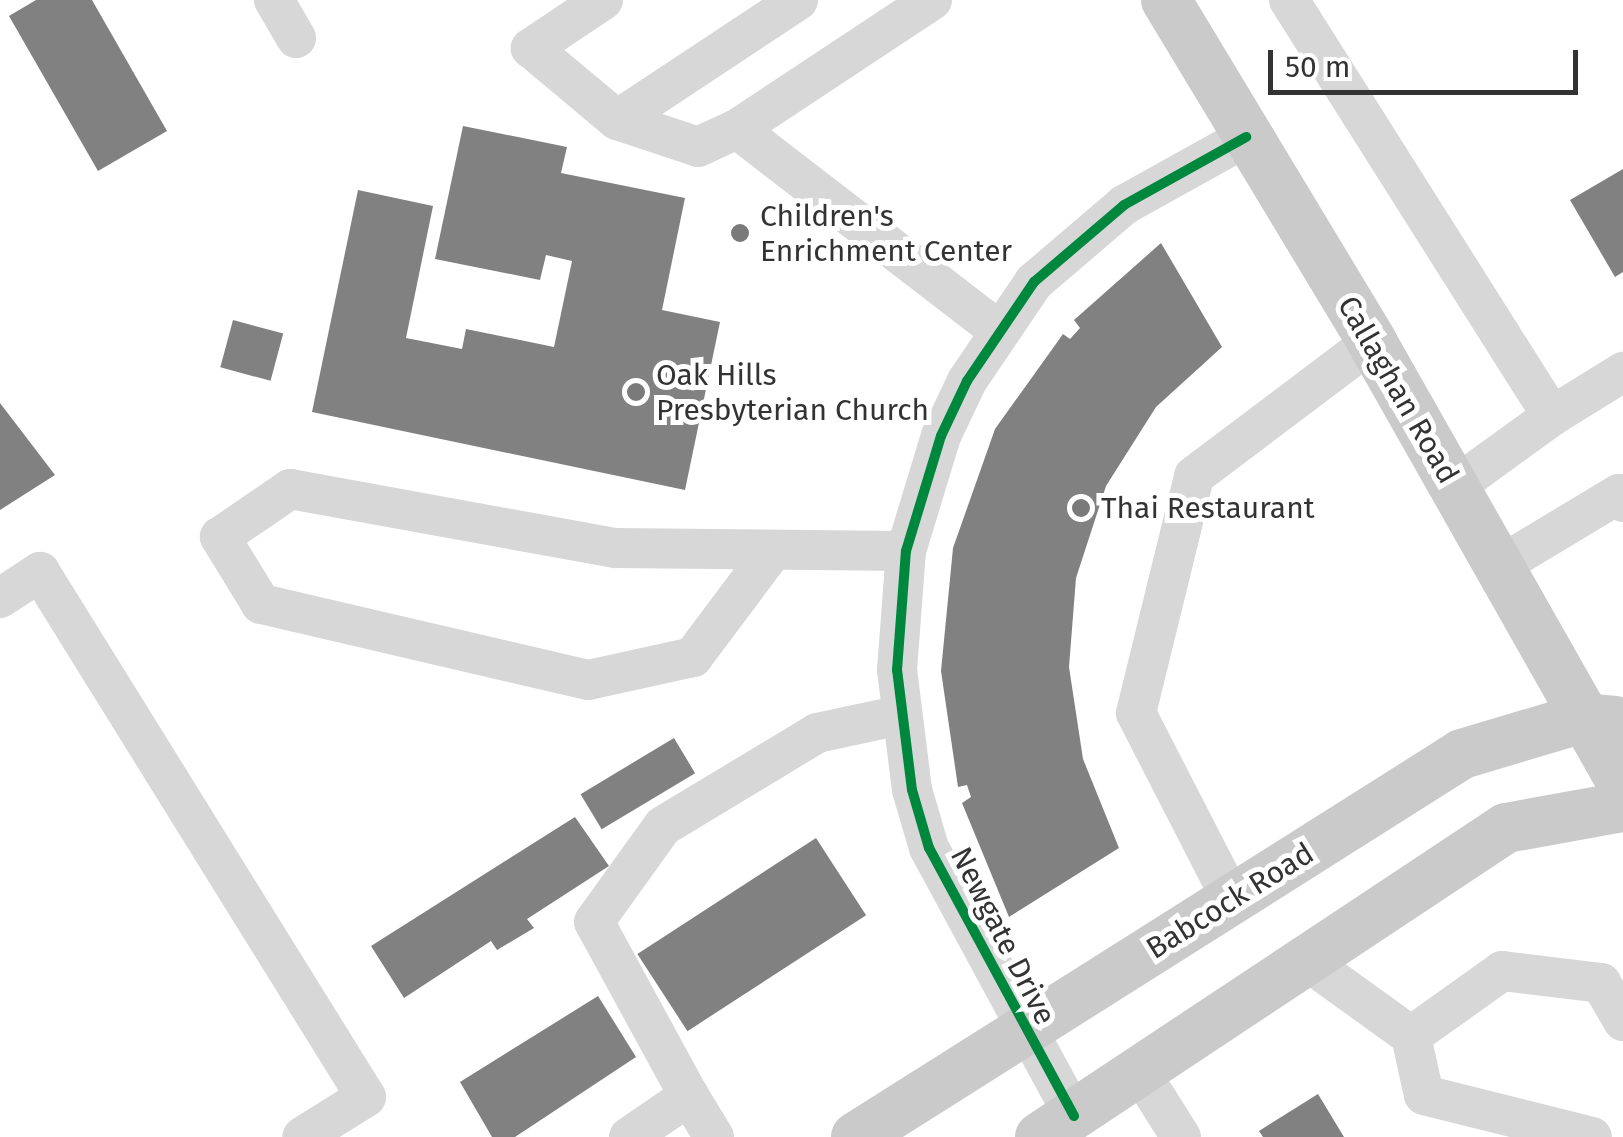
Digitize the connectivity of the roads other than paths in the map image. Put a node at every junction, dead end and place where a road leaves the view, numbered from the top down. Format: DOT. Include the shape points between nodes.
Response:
graph roads {
  1 [pos="274,0"];
  2 [pos="603,0"];
  3 [pos="798,0"];
  4 [pos="932,0"];
  5 [pos="1166,0"];
  6 [pos="1289,0"];
  7 [pos="296,38"];
  8 [pos="618,120"];
  9 [pos="737,129"];
  10 [pos="1246,137"];
  11 [pos="998,330"];
  12 [pos="1372,342"];
  13 [pos="1623,372"];
  14 [pos="1552,416"];
  15 [pos="1454,488"];
  16 [pos="1622,488"];
  17 [pos="773,550"];
  18 [pos="906,551"];
  19 [pos="1499,566"];
  20 [pos="0,598"];
  21 [pos="901,714"];
  22 [pos="1603,720"];
  23 [pos="1623,784"];
  24 [pos="1623,806"];
  25 [pos="1232,900"];
  26 [pos="1308,960"];
  27 [pos="1623,1021"];
  28 [pos="1023,1032"];
  29 [pos="1411,1036"];
  30 [pos="1140,1072"];
  31 [pos="689,1096"];
  32 [pos="1057,1126"];
  33 [pos="1623,1132"];
  34 [pos="302,1137"];
  35 [pos="630,1137"];
  36 [pos="714,1137"];
  37 [pos="856,1137"];
  38 [pos="1180,1137"];
  39 [pos="1592,1137"];
  40 [pos="1608,1137"];
  1 -- 7 [label="street"];
  2 -- 8 [label="street" via="531,48"];
  3 -- 8 [label="street"];
  4 -- 9 [label="street"];
  5 -- 10 [label="main road, Callaghan Road"];
  6 -- 14 [label="street"];
  8 -- 9 [label="street" via="698,146"];
  9 -- 11 [label="street"];
  10 -- 11 [label="street, Newgate Drive" via="1094,228 1034,282"];
  10 -- 12 [label="main road, Callaghan Road"];
  11 -- 18 [label="street, Newgate Drive" via="941,436"];
  12 -- 15 [label="main road, Callaghan Road"];
  12 -- 25 [label="street" via="1194,476 1136,712"];
  13 -- 14 [label="street"];
  14 -- 15 [label="street"];
  15 -- 19 [label="main road, Callaghan Road"];
  16 -- 19 [label="street"];
  17 -- 17 [label="street" via="616,548 290,489 220,537 261,604 588,680 693,657"];
  17 -- 18 [label="street"];
  18 -- 21 [label="street, Newgate Drive" via="899,610"];
  19 -- 22 [label="main road, Callaghan Road"];
  20 -- 34 [label="street" via="40,572 366,1097"];
  21 -- 28 [label="street, Newgate Drive" via="930,848"];
  21 -- 31 [label="street" via="817,733 663,826 594,922"];
  22 -- 23 [label="main road, Callaghan Road"];
  22 -- 25 [label="main road, Babcock Road" via="1462,754"];
  24 -- 26 [label="main road" via="1506,828"];
  25 -- 28 [label="main road, Babcock Road"];
  26 -- 29 [label="street"];
  26 -- 30 [label="main road"];
  27 -- 29 [label="street" via="1601,983 1502,972"];
  28 -- 32 [label="street, Newgate Drive"];
  28 -- 37 [label="main road, Babcock Road"];
  29 -- 39 [label="street" via="1424,1094"];
  30 -- 32 [label="main road"];
  30 -- 38 [label="street"];
  31 -- 35 [label="street"];
  31 -- 36 [label="street"];
  33 -- 40 [label="street"];
}
